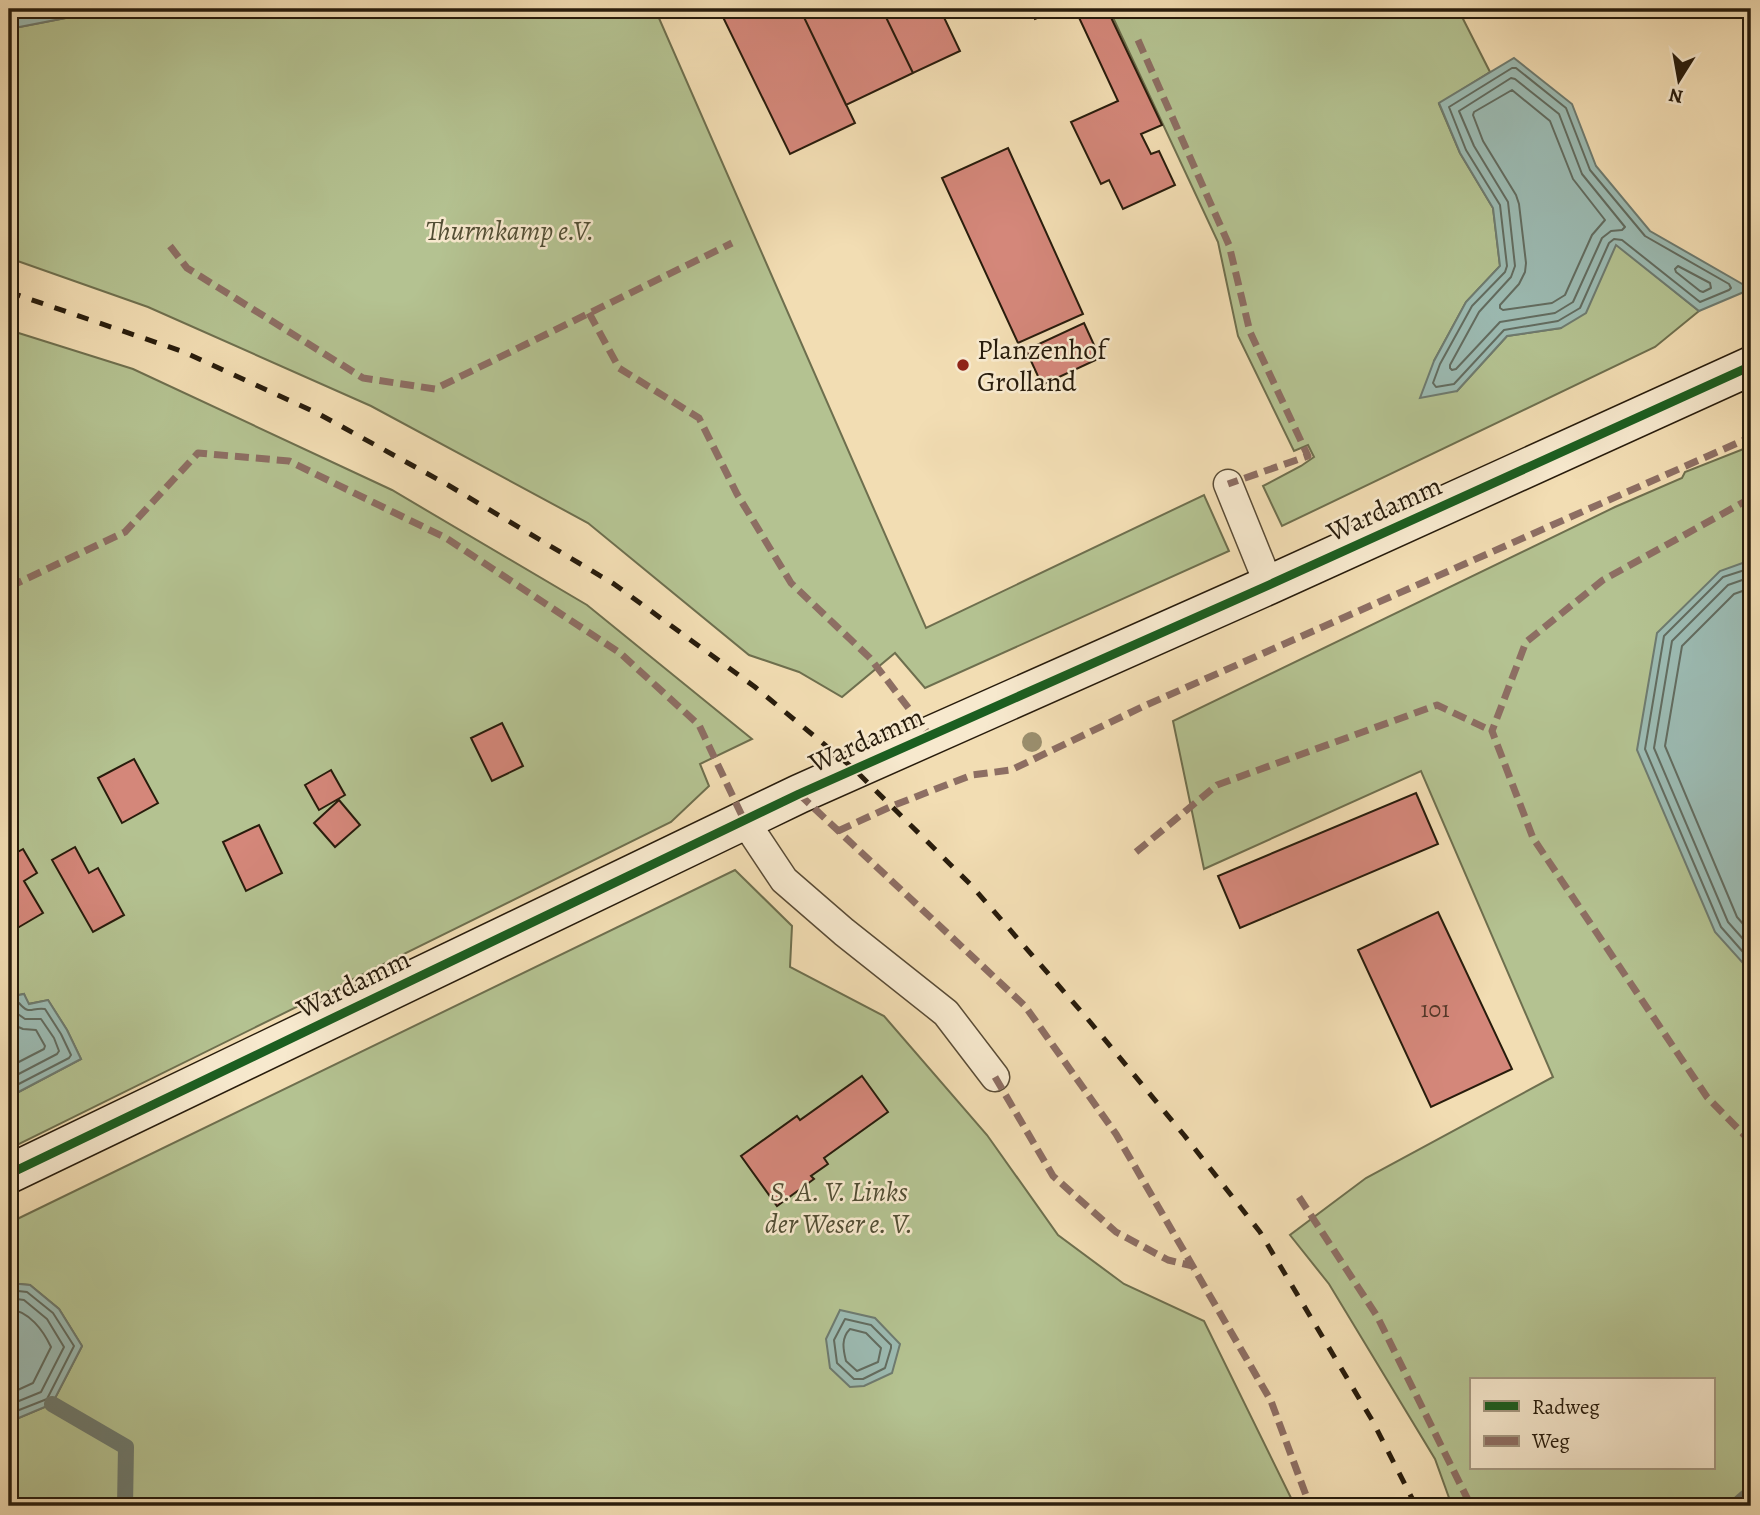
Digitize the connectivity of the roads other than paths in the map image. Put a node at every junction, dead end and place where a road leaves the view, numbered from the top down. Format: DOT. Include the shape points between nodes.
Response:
graph roads {
  1 [pos="1751,366"];
  2 [pos="1228,484"];
  3 [pos="1269,585"];
  4 [pos="744,820"];
  5 [pos="995,1077"];
  6 [pos="9,1174"];
  1 -- 3 [label="street, Wardamm"];
  2 -- 3 [label="lane"];
  3 -- 4 [label="street, Wardamm"];
  4 -- 5 [label="lane" via="784,880 946,1013"];
  4 -- 6 [label="street, Wardamm"];
}
